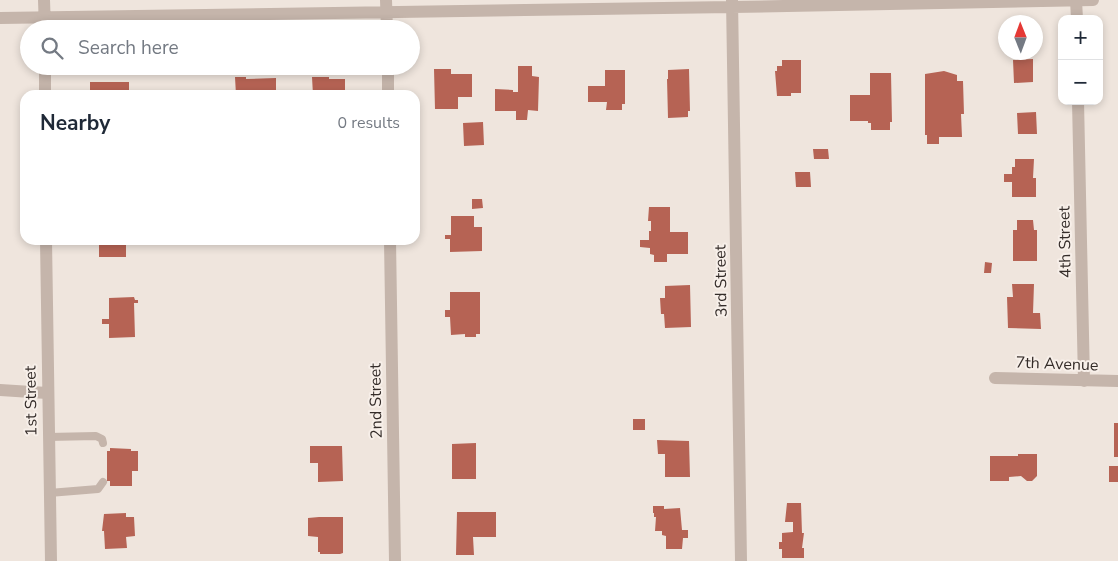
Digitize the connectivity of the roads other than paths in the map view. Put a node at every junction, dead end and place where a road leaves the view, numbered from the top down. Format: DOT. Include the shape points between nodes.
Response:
graph roads {
  1 [pos="44,0"];
  2 [pos="1076,0"];
  3 [pos="1093,0"];
  4 [pos="732,4"];
  5 [pos="387,6"];
  6 [pos="1077,15"];
  7 [pos="0,18"];
  8 [pos="20,20"];
  9 [pos="44,20"];
  10 [pos="105,20"];
  11 [pos="387,20"];
  12 [pos="45,75"];
  13 [pos="388,75"];
  14 [pos="45,90"];
  15 [pos="388,90"];
  16 [pos="1078,105"];
  17 [pos="46,245"];
  18 [pos="390,245"];
  19 [pos="995,378"];
  20 [pos="1084,381"];
  21 [pos="1118,382"];
  22 [pos="0,390"];
  23 [pos="47,393"];
  24 [pos="48,437"];
  25 [pos="103,442"];
  26 [pos="103,482"];
  27 [pos="49,492"];
  28 [pos="51,561"];
  29 [pos="396,561"];
  30 [pos="741,561"];
  1 -- 9 [label="street"];
  2 -- 3 [label="street"];
  2 -- 4 [label="street"];
  2 -- 6 [label="street"];
  4 -- 5 [label="street"];
  4 -- 30 [label="street, 3rd Street"];
  5 -- 10 [label="street"];
  5 -- 11 [label="street"];
  7 -- 8 [label="street"];
  12 -- 14 [label="street"];
  13 -- 15 [label="street"];
  16 -- 20 [label="street, 4th Street"];
  17 -- 23 [label="street, 1st Street"];
  18 -- 29 [label="street, 2nd Street"];
  19 -- 20 [label="street, 7th Avenue"];
  20 -- 21 [label="street, 7th Avenue"];
  22 -- 23 [label="street"];
  23 -- 24 [label="street, 1st Street"];
  24 -- 25 [label="lane" via="96,436"];
  24 -- 27 [label="street, 1st Street"];
  26 -- 27 [label="lane" via="98,489"];
  27 -- 28 [label="street, 1st Street"];
}
